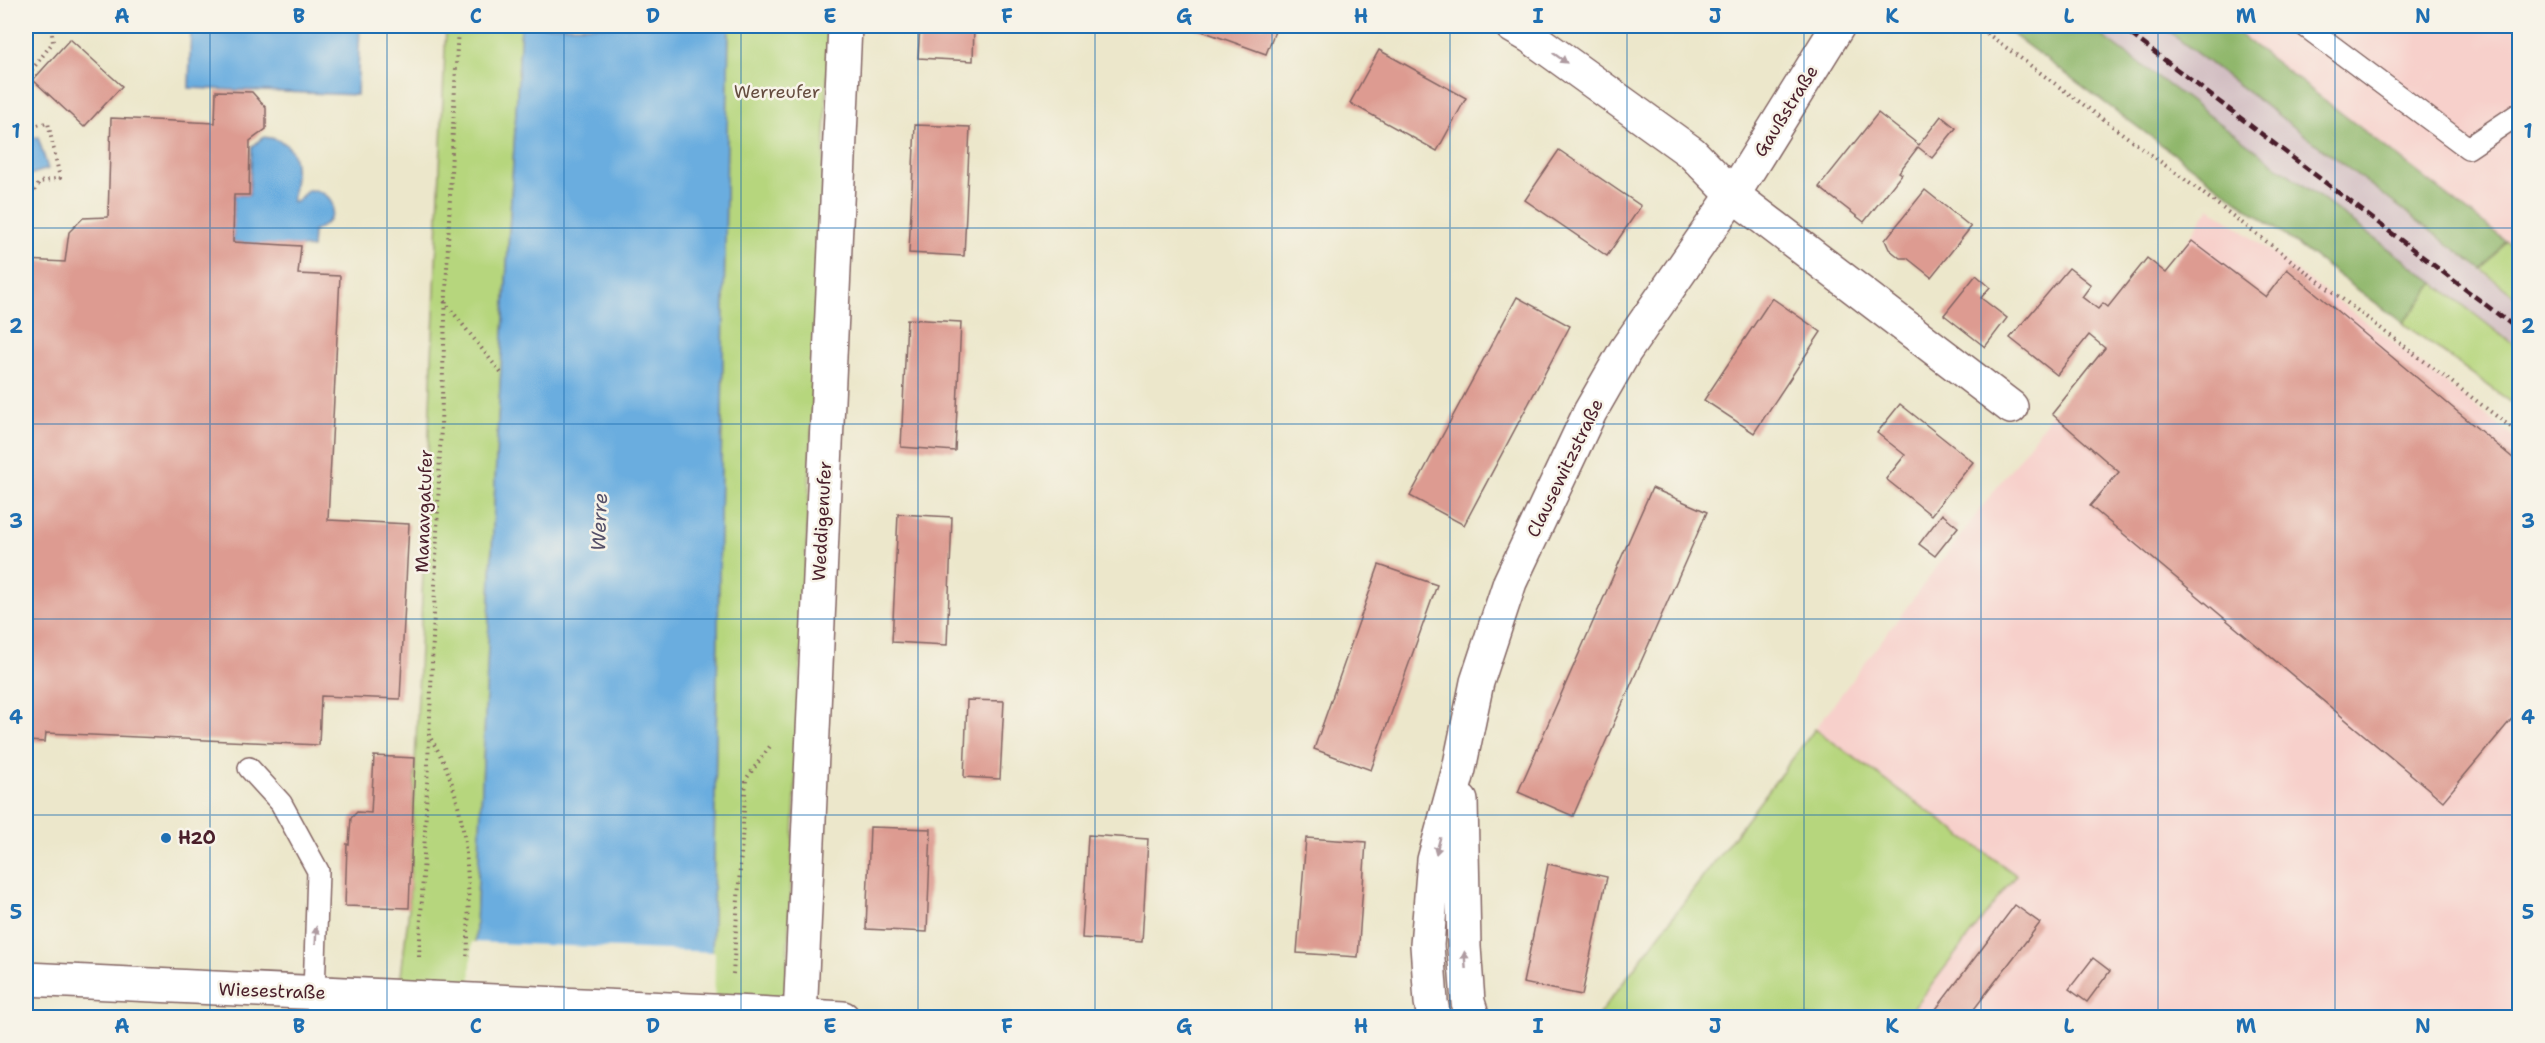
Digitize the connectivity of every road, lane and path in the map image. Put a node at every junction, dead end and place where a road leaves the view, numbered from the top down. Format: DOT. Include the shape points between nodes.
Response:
graph roads {
  1 [pos="51,26"];
  2 [pos="459,26"];
  3 [pos="845,26"];
  4 [pos="1512,26"];
  5 [pos="1838,26"];
  6 [pos="1977,26"];
  7 [pos="2305,26"];
  8 [pos="26,72"];
  9 [pos="2520,113"];
  10 [pos="26,128"];
  11 [pos="1732,195"];
  12 [pos="27,200"];
  13 [pos="26,237"];
  14 [pos="444,301"];
  15 [pos="501,373"];
  16 [pos="2011,407"];
  17 [pos="2520,434"];
  18 [pos="813,723"];
  19 [pos="430,739"];
  20 [pos="249,768"];
  21 [pos="1459,769"];
  22 [pos="467,970"];
  23 [pos="26,979"];
  24 [pos="732,982"];
  25 [pos="314,993"];
  26 [pos="423,998"];
  27 [pos="800,1016"];
  28 [pos="843,1017"];
  29 [pos="1434,1017"];
  30 [pos="1473,1017"];
  1 -- 8 [label="path" via="53,42"];
  2 -- 14 [label="path, Manavgatufer"];
  3 -- 18 [label="street, Weddigenufer"];
  4 -- 11 [label="street, one-way" via="1692,153"];
  5 -- 11 [label="street, Gaußstraße"];
  6 -- 17 [label="path"];
  7 -- 9 [label="lane" via="2468,148"];
  10 -- 12 [label="path" via="48,123 60,178 40,182"];
  11 -- 16 [label="street"];
  11 -- 21 [label="street, Clausewitzstraße" via="1626,351 1590,412 1554,486 1507,593 1477,682"];
  12 -- 13 [label="path" via="30,237"];
  14 -- 15 [label="path"];
  14 -- 19 [label="path, Manavgatufer"];
  18 -- 24 [label="path" via="787,724 746,779"];
  18 -- 27 [label="street, Weddigenufer"];
  19 -- 22 [label="path" via="444,760 463,827 469,922"];
  19 -- 26 [label="path, Manavgatufer"];
  25 -- 20 [label="lane, one-way" via="318,871 281,803"];
  21 -- 29 [label="street, Clausewitzstraße, one-way" via="1434,860 1427,945"];
  30 -- 21 [label="street, Clausewitzstraße, one-way" via="1468,1002 1464,947"];
  23 -- 25 [label="street, Wiesestraße"];
  25 -- 26 [label="street, Wiesestraße"];
  26 -- 27 [label="street, Wiesestraße, bridge"];
  27 -- 28 [label="street, Wiesestraße"];
}
